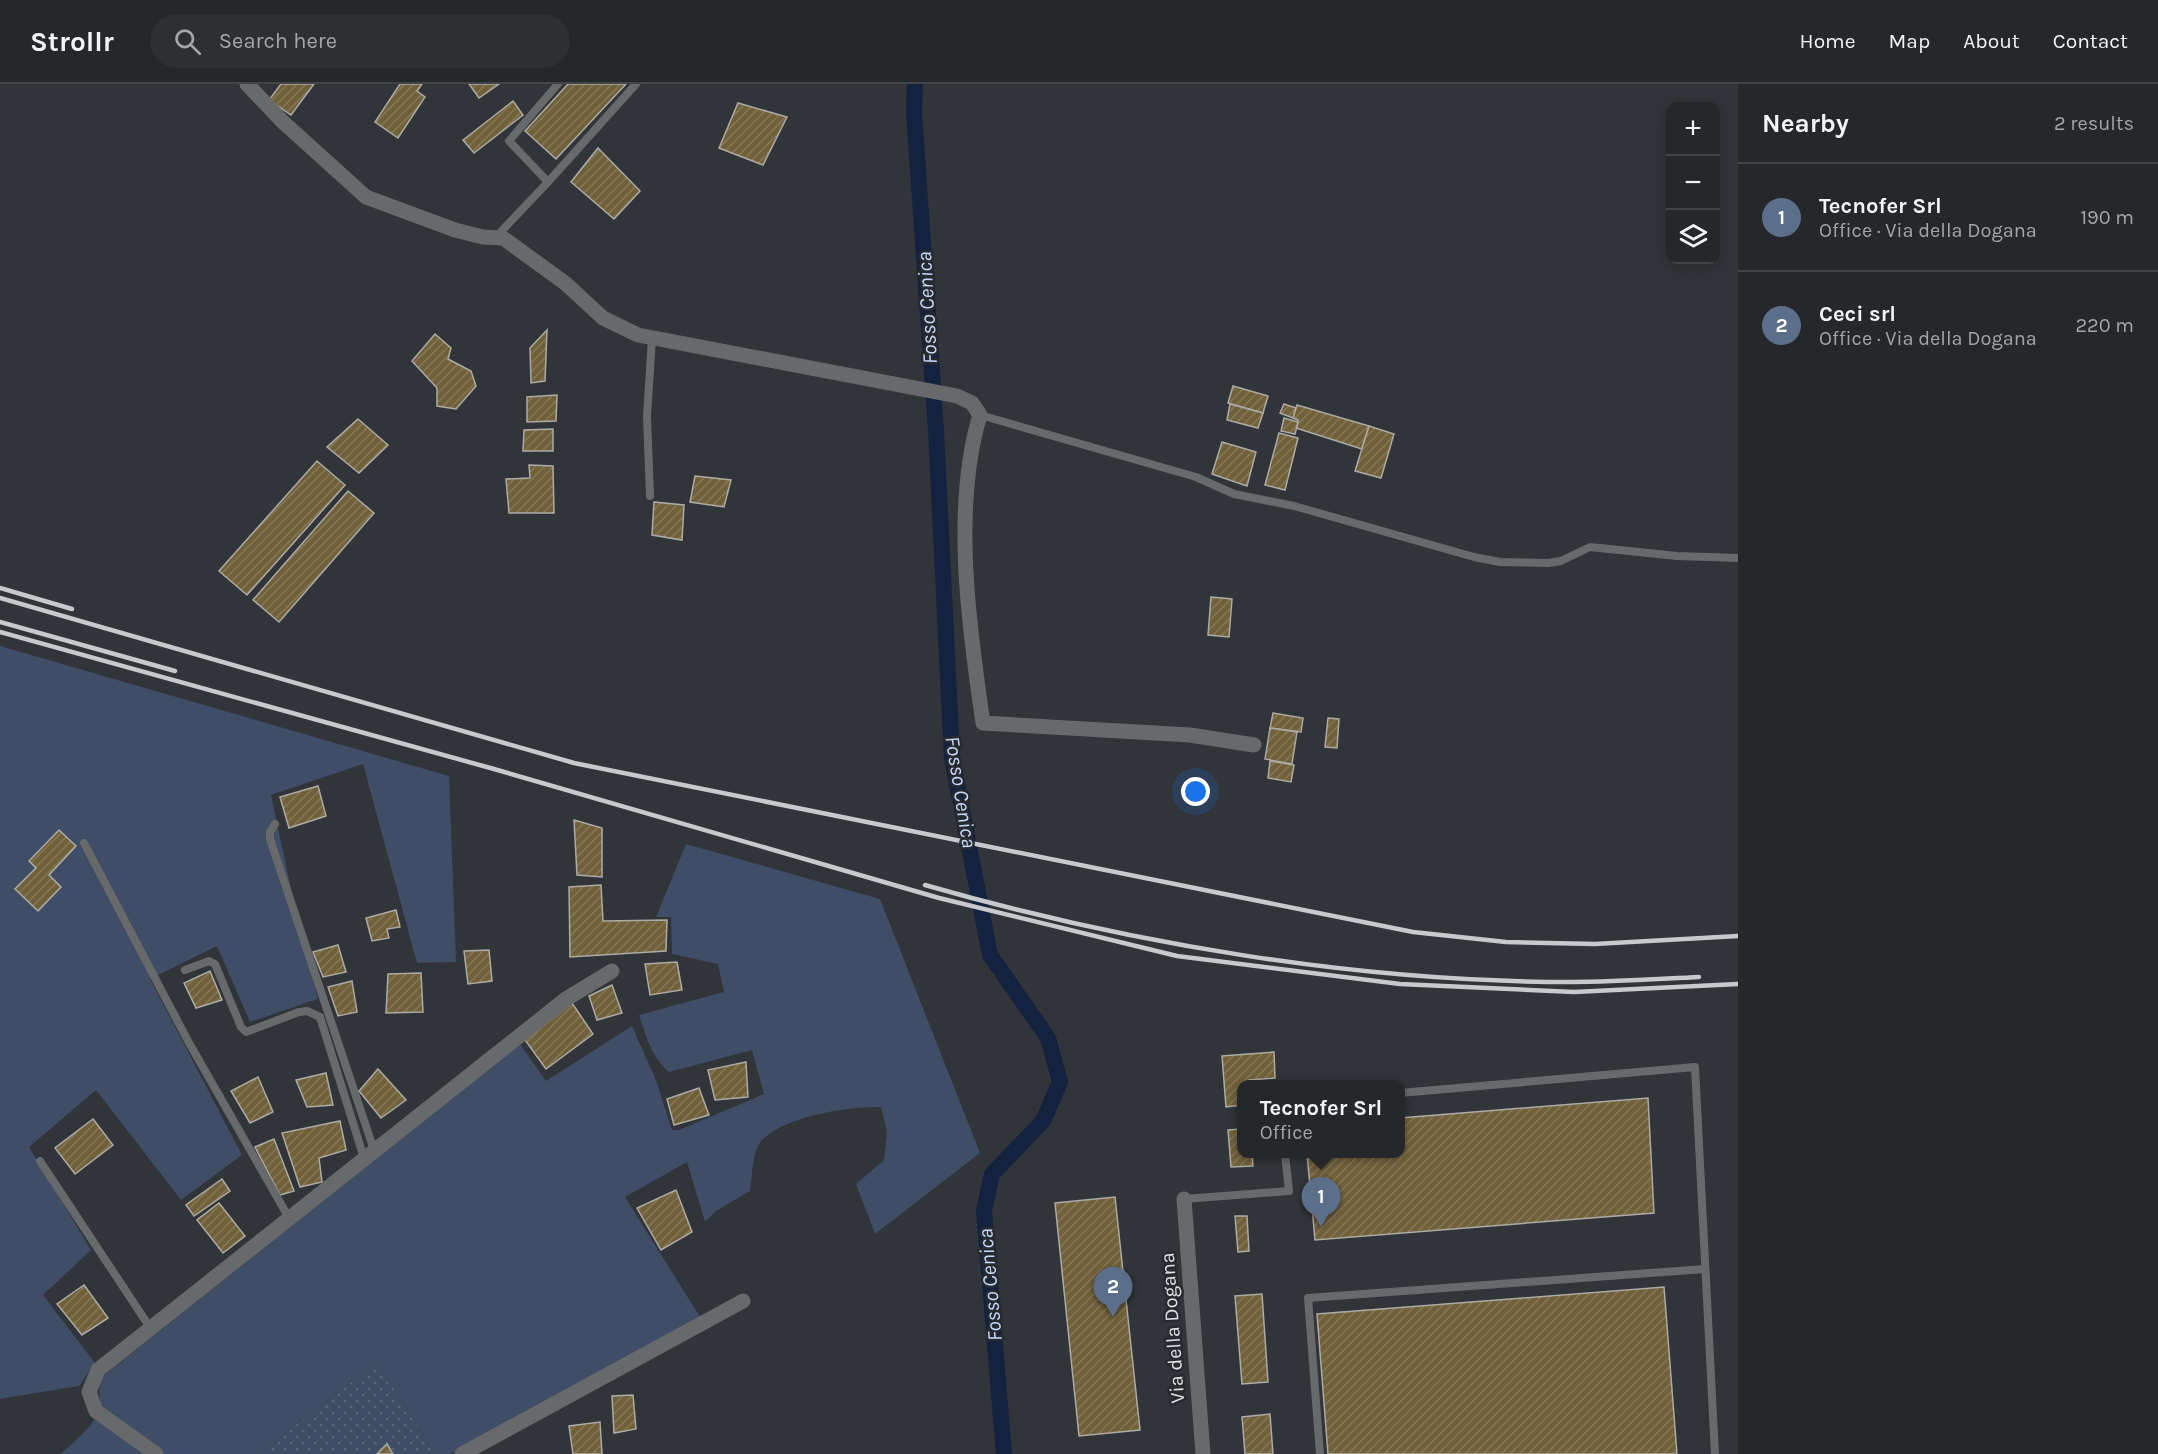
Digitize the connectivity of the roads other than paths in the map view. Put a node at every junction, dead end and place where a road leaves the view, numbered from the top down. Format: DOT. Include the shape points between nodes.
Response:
graph roads {
  1 [pos="247,84"];
  2 [pos="558,84"];
  3 [pos="636,84"];
  4 [pos="548,182"];
  5 [pos="495,238"];
  6 [pos="652,338"];
  7 [pos="980,415"];
  8 [pos="650,496"];
  9 [pos="1738,558"];
  10 [pos="1254,745"];
  11 [pos="275,824"];
  12 [pos="84,843"];
  13 [pos="185,970"];
  14 [pos="612,971"];
  15 [pos="1405,1093"];
  16 [pos="369,1154"];
  17 [pos="1285,1158"];
  18 [pos="40,1161"];
  19 [pos="1184,1199"];
  20 [pos="289,1218"];
  21 [pos="1706,1269"];
  22 [pos="743,1301"];
  23 [pos="151,1329"];
  24 [pos="156,1454"];
  25 [pos="462,1454"];
  26 [pos="1203,1454"];
  27 [pos="1320,1454"];
  28 [pos="1716,1454"];
  1 -- 5 [label="street" via="366,197 455,230"];
  2 -- 4 [label="lane" via="509,141"];
  3 -- 4 [label="lane"];
  4 -- 5 [label="lane"];
  5 -- 6 [label="street" via="503,238 565,283 603,318"];
  6 -- 7 [label="street" via="957,396 972,404"];
  6 -- 8 [label="lane" via="647,416"];
  7 -- 9 [label="lane" via="1196,477 1234,494 1294,506 1474,557 1548,563 1590,548"];
  7 -- 10 [label="street" via="967,475 966,517 969,604 983,723 1190,735"];
  11 -- 16 [label="lane" via="270,839"];
  12 -- 20 [label="lane" via="188,1041"];
  13 -- 16 [label="lane" via="209,961 215,964 246,1032 299,1012 320,1017"];
  14 -- 16 [label="street" via="566,999"];
  15 -- 21 [label="lane" via="1695,1067"];
  16 -- 20 [label="street"];
  17 -- 19 [label="lane" via="1289,1191"];
  18 -- 23 [label="lane"];
  19 -- 26 [label="street, Via della Dogana"];
  20 -- 23 [label="street"];
  21 -- 27 [label="lane" via="1308,1298"];
  21 -- 28 [label="lane"];
  22 -- 25 [label="street"];
  23 -- 24 [label="street" via="98,1370 89,1392 96,1411"];
}
